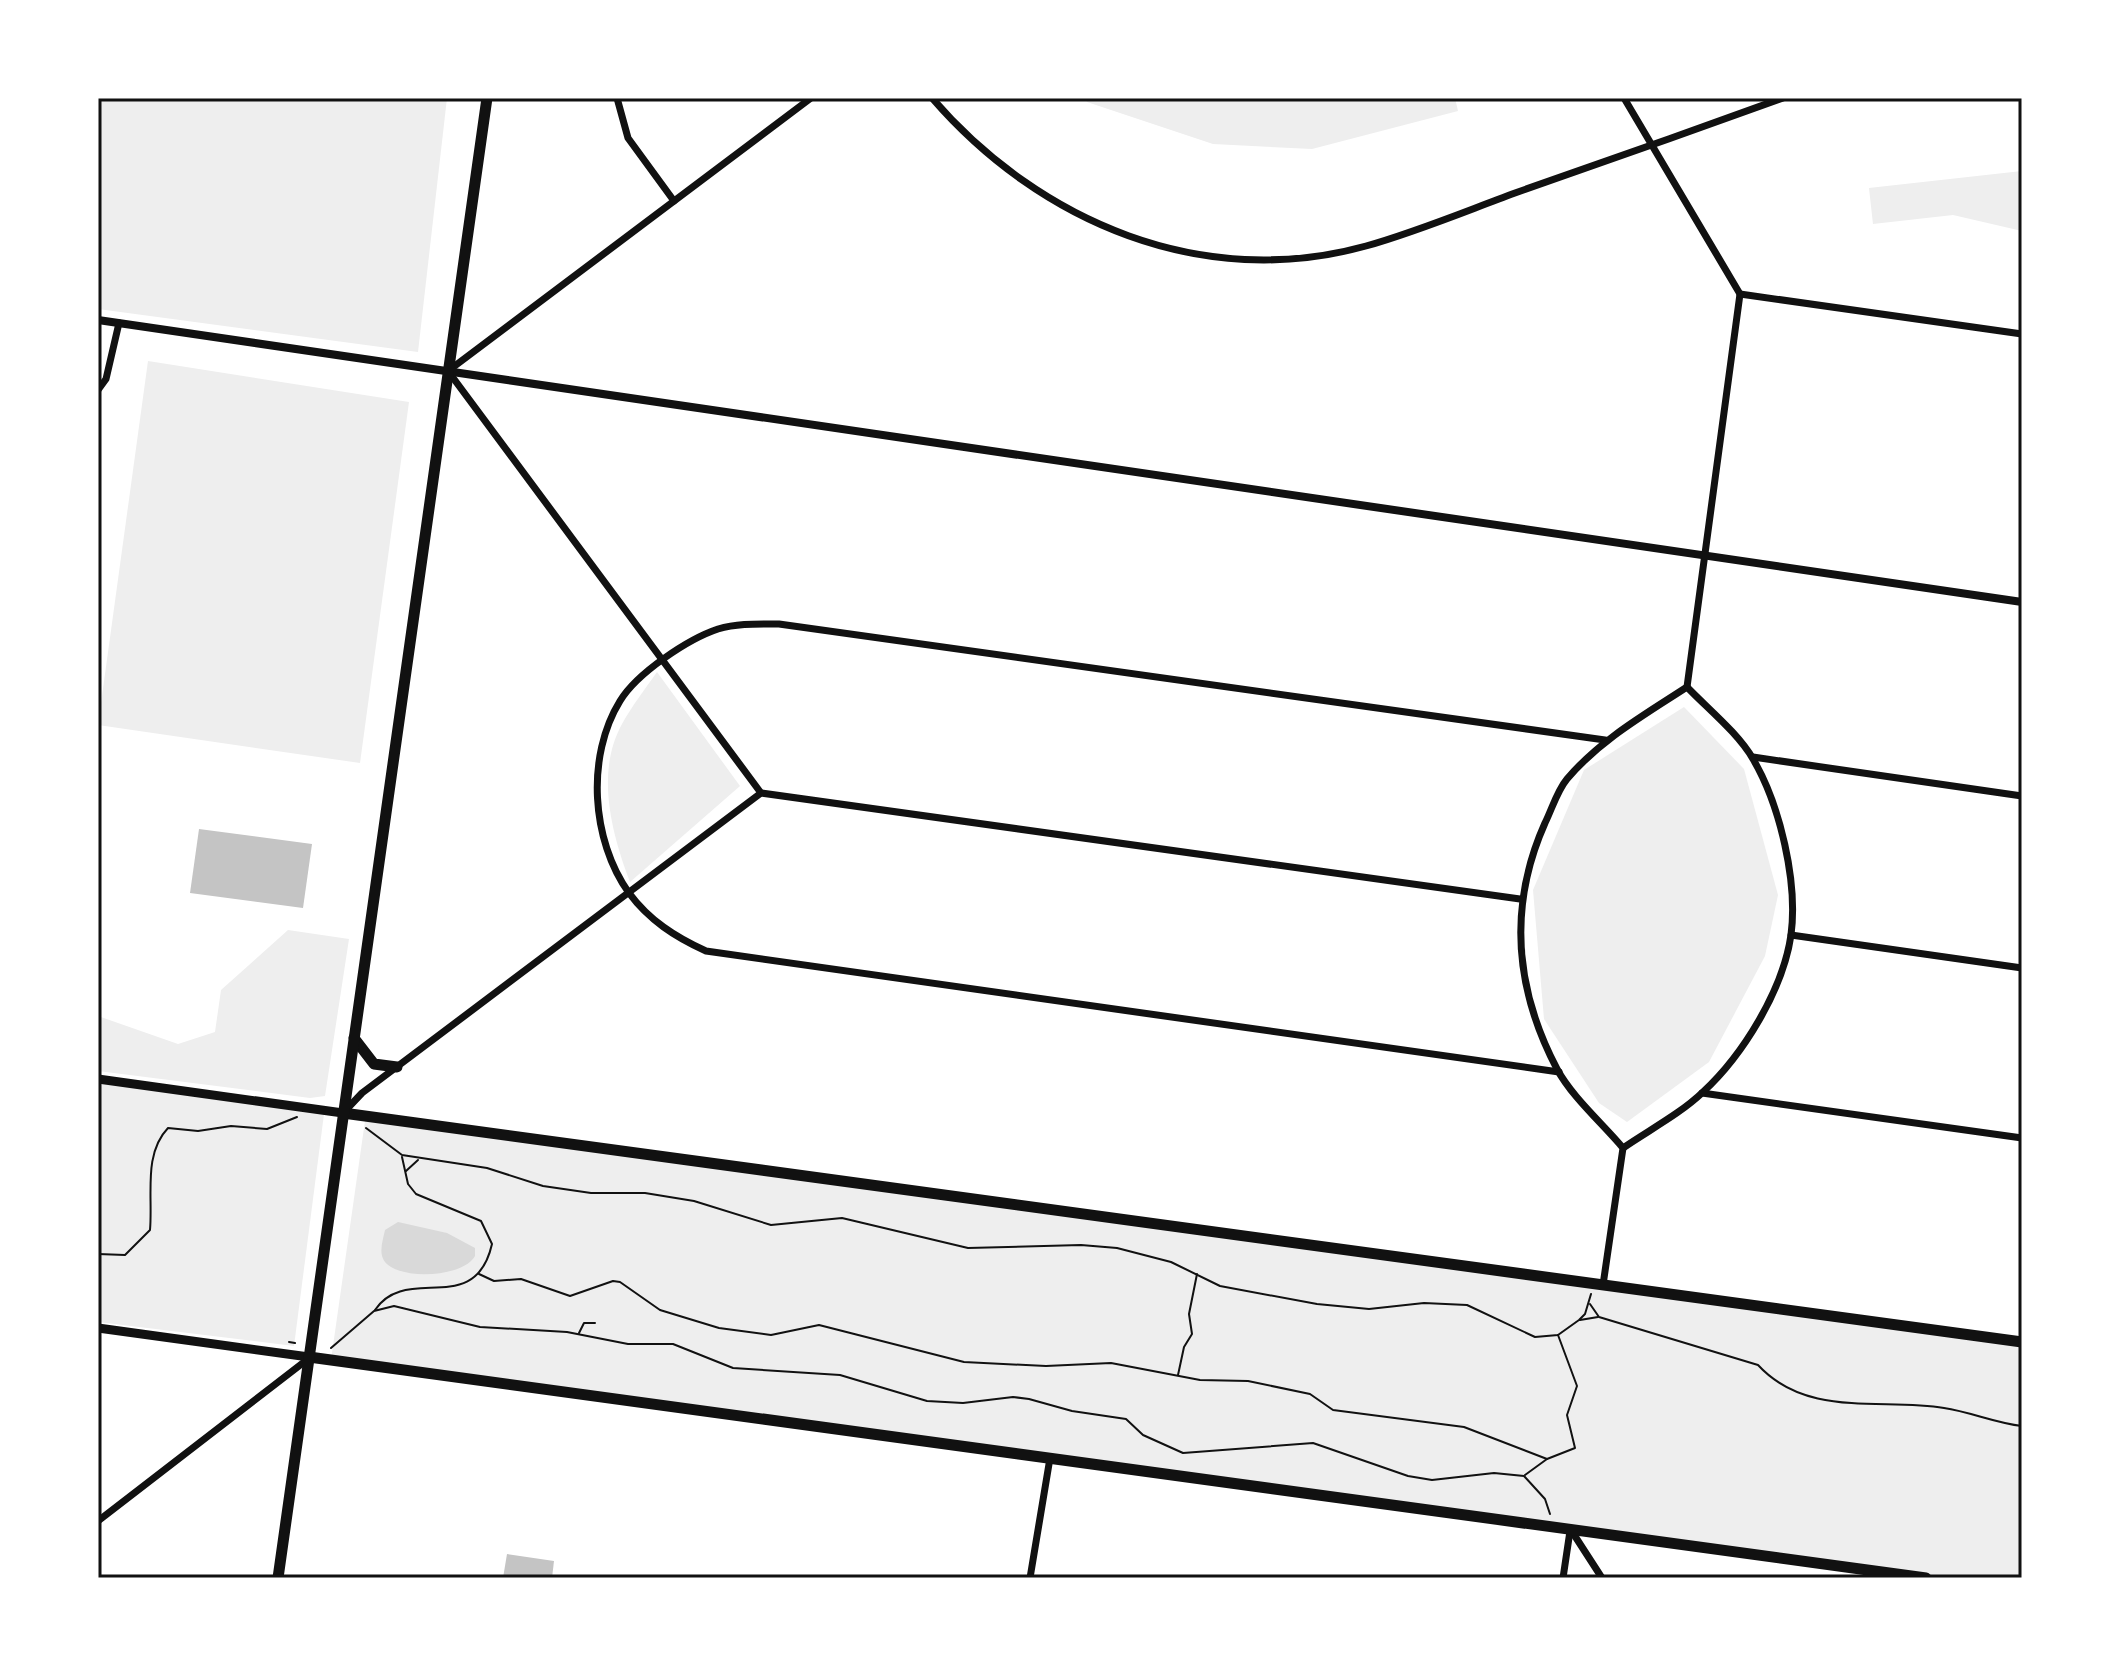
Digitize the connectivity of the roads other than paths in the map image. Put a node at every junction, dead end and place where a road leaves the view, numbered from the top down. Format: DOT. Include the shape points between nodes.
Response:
graph roads {
  1 [pos="487,98"];
  2 [pos="617,98"];
  3 [pos="811,98"];
  4 [pos="932,98"];
  5 [pos="1624,98"];
  6 [pos="1783,98"];
  7 [pos="1651,145"];
  8 [pos="674,201"];
  9 [pos="1740,294"];
  10 [pos="98,320"];
  11 [pos="119,323"];
  12 [pos="2022,334"];
  13 [pos="448,371"];
  14 [pos="98,390"];
  15 [pos="1705,559"];
  16 [pos="2022,602"];
  17 [pos="662,659"];
  18 [pos="1687,687"];
  19 [pos="1605,740"];
  20 [pos="1753,757"];
  21 [pos="761,793"];
  22 [pos="2022,796"];
  23 [pos="628,891"];
  24 [pos="1520,899"];
  25 [pos="1791,935"];
  26 [pos="2022,968"];
  27 [pos="354,1038"];
  28 [pos="397,1067"];
  29 [pos="1559,1072"];
  30 [pos="98,1079"];
  31 [pos="1702,1093"];
  32 [pos="343,1113"];
  33 [pos="2022,1138"];
  34 [pos="1623,1148"];
  35 [pos="1598,1287"];
  36 [pos="98,1328"];
  37 [pos="2022,1342"];
  38 [pos="309,1357"];
  39 [pos="1050,1458"];
  40 [pos="98,1521"];
  41 [pos="1570,1529"];
  42 [pos="278,1578"];
  43 [pos="1030,1578"];
  44 [pos="1563,1578"];
  45 [pos="1602,1578"];
  46 [pos="1926,1578"];
  1 -- 13 [label="main road"];
  2 -- 8 [label="street" via="628,138"];
  3 -- 8 [label="street"];
  4 -- 7 [label="street" via="1001,164 1070,211 1147,244 1234,260 1289,259 1366,246"];
  5 -- 7 [label="street"];
  6 -- 7 [label="street"];
  7 -- 9 [label="street"];
  8 -- 13 [label="street"];
  9 -- 12 [label="street"];
  9 -- 15 [label="street"];
  10 -- 11 [label="street"];
  11 -- 13 [label="street"];
  11 -- 14 [label="street" via="106,379"];
  13 -- 15 [label="street"];
  13 -- 17 [label="street"];
  13 -- 27 [label="main road"];
  15 -- 16 [label="street"];
  15 -- 18 [label="street"];
  17 -- 19 [label="street" via="715,630 779,624"];
  17 -- 21 [label="street"];
  17 -- 23 [label="street" via="621,699 603,739 600,827"];
  18 -- 19 [label="street"];
  18 -- 20 [label="street"];
  19 -- 24 [label="street" via="1564,782 1534,848"];
  20 -- 22 [label="street"];
  20 -- 25 [label="street" via="1782,826"];
  21 -- 23 [label="street"];
  21 -- 24 [label="street"];
  23 -- 28 [label="street"];
  23 -- 29 [label="street" via="661,927 706,951"];
  24 -- 29 [label="street" via="1522,959 1535,1020"];
  25 -- 26 [label="street"];
  25 -- 31 [label="street" via="1768,1004 1740,1051"];
  27 -- 28 [label="main road" via="374,1064"];
  27 -- 32 [label="main road"];
  28 -- 32 [label="street"];
  29 -- 34 [label="street"];
  30 -- 32 [label="main road"];
  31 -- 33 [label="street"];
  31 -- 34 [label="street"];
  32 -- 35 [label="main road"];
  32 -- 38 [label="main road"];
  34 -- 35 [label="street"];
  35 -- 37 [label="main road"];
  36 -- 38 [label="main road"];
  38 -- 39 [label="main road"];
  38 -- 40 [label="street"];
  38 -- 42 [label="main road"];
  39 -- 41 [label="main road"];
  39 -- 43 [label="street"];
  41 -- 44 [label="street"];
  41 -- 45 [label="street"];
  41 -- 46 [label="main road"];
}
